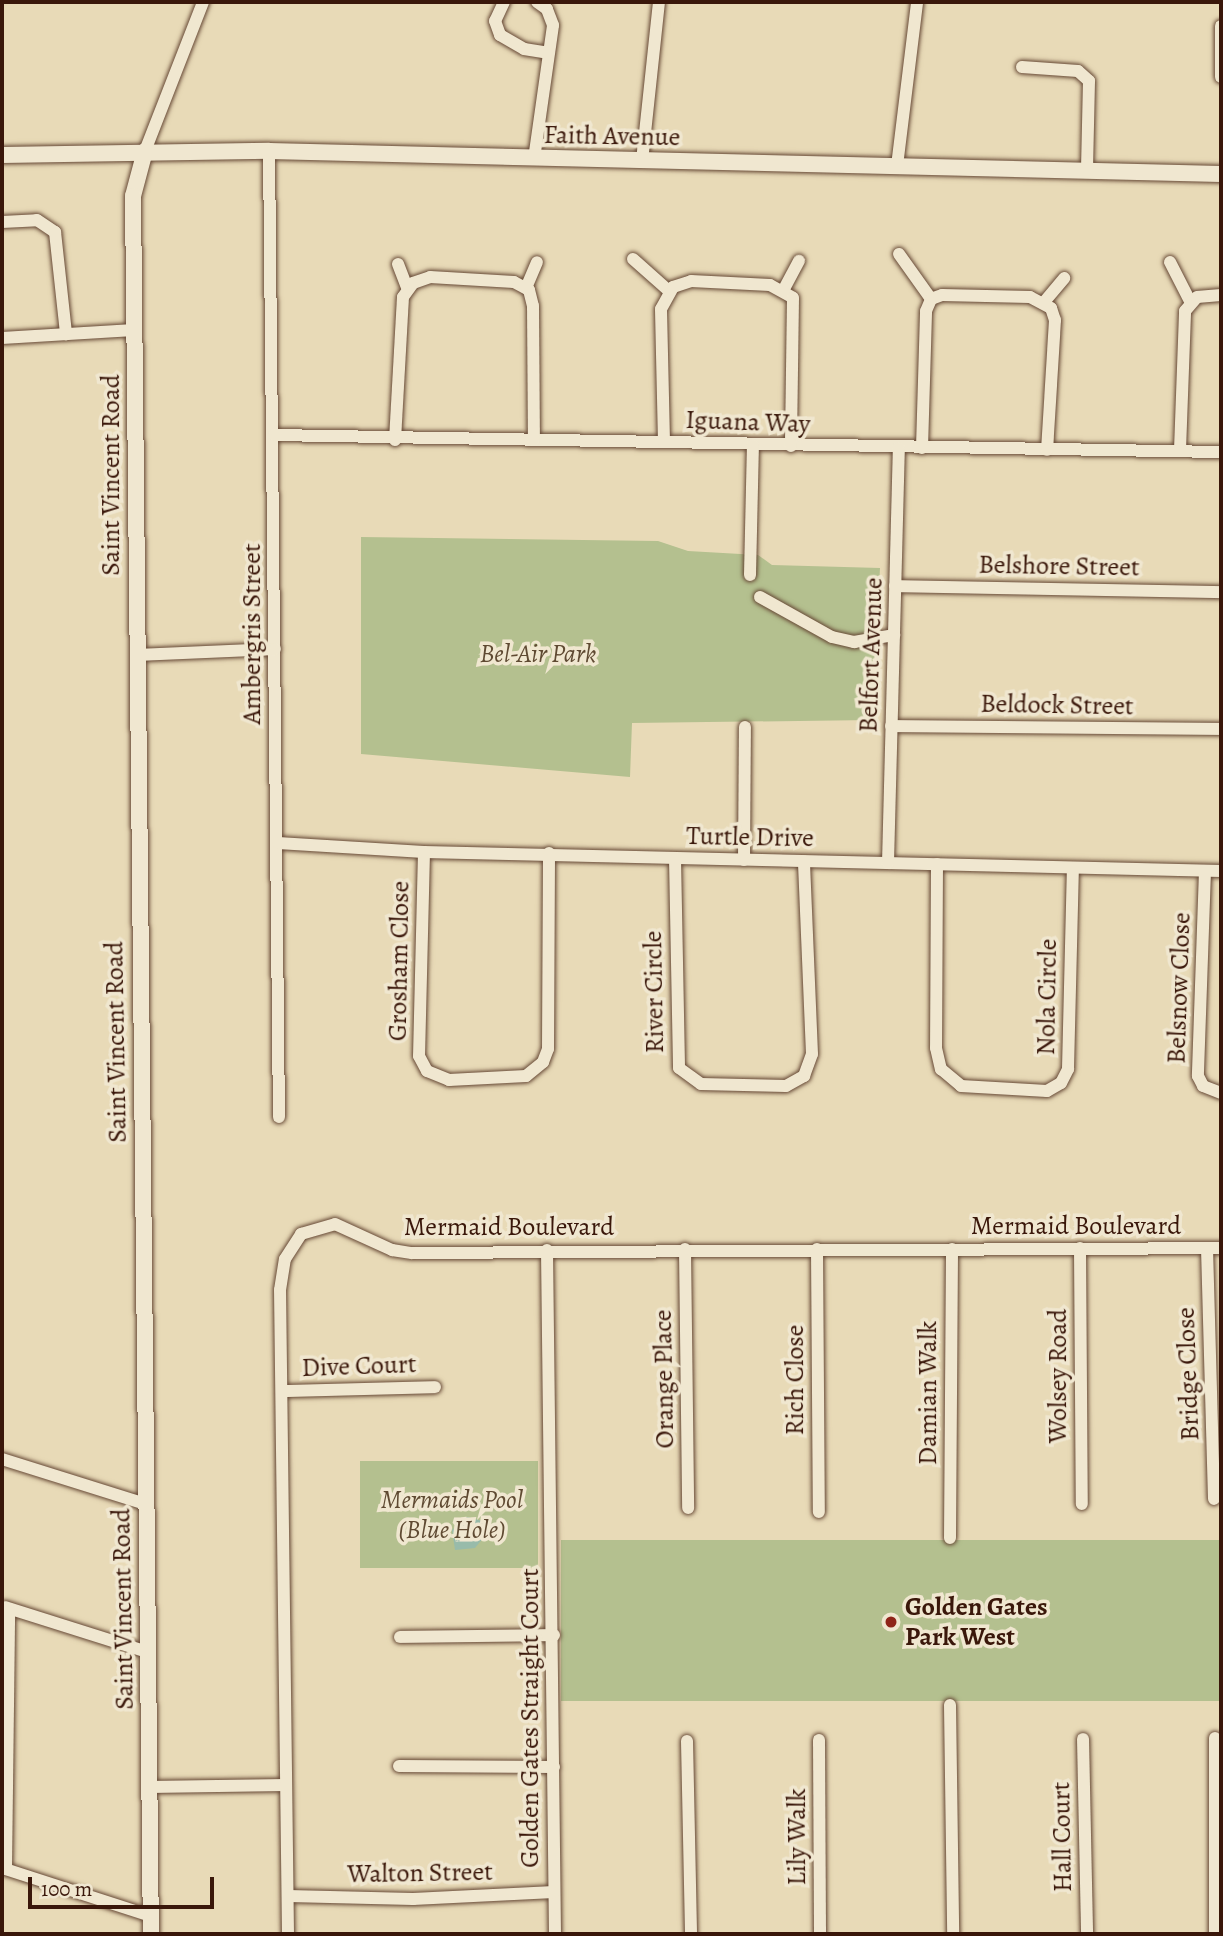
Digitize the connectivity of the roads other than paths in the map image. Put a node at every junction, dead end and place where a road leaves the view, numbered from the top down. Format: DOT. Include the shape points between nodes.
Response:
graph roads {
  1 [pos="203,2"];
  2 [pos="504,2"];
  3 [pos="537,2"];
  4 [pos="659,2"];
  5 [pos="917,2"];
  6 [pos="1221,26"];
  7 [pos="548,53"];
  8 [pos="1021,66"];
  9 [pos="1221,77"];
  10 [pos="145,151"];
  11 [pos="270,151"];
  12 [pos="2,155"];
  13 [pos="534,159"];
  14 [pos="642,161"];
  15 [pos="897,166"];
  16 [pos="1087,169"];
  17 [pos="1221,174"];
  18 [pos="2,222"];
  19 [pos="899,254"];
  20 [pos="633,259"];
  21 [pos="799,261"];
  22 [pos="537,262"];
  23 [pos="1170,262"];
  24 [pos="398,264"];
  25 [pos="1064,278"];
  26 [pos="407,288"];
  27 [pos="526,288"];
  28 [pos="784,289"];
  29 [pos="669,291"];
  30 [pos="1221,295"];
  31 [pos="931,299"];
  32 [pos="1045,301"];
  33 [pos="1190,302"];
  34 [pos="134,330"];
  35 [pos="66,334"];
  36 [pos="2,338"];
  37 [pos="274,435"];
  38 [pos="395,440"];
  39 [pos="534,440"];
  40 [pos="664,442"];
  41 [pos="753,446"];
  42 [pos="791,446"];
  43 [pos="899,448"];
  44 [pos="922,448"];
  45 [pos="1047,450"];
  46 [pos="1180,450"];
  47 [pos="1221,452"];
  48 [pos="750,575"];
  49 [pos="895,586"];
  50 [pos="1221,592"];
  51 [pos="760,597"];
  52 [pos="894,635"];
  53 [pos="275,649"];
  54 [pos="137,655"];
  55 [pos="891,726"];
  56 [pos="746,727"];
  57 [pos="1221,729"];
  58 [pos="278,843"];
  59 [pos="424,852"];
  60 [pos="549,853"];
  61 [pos="675,858"];
  62 [pos="744,860"];
  63 [pos="804,861"];
  64 [pos="888,863"];
  65 [pos="937,864"];
  66 [pos="1073,868"];
  67 [pos="1205,871"];
  68 [pos="1221,871"];
  69 [pos="1221,1093"];
  70 [pos="279,1118"];
  71 [pos="1080,1248"];
  72 [pos="1207,1248"];
  73 [pos="1221,1248"];
  74 [pos="685,1249"];
  75 [pos="817,1249"];
  76 [pos="951,1249"];
  77 [pos="547,1250"];
  78 [pos="435,1387"];
  79 [pos="284,1391"];
  80 [pos="2,1459"];
  81 [pos="1214,1499"];
  82 [pos="146,1504"];
  83 [pos="1082,1504"];
  84 [pos="688,1508"];
  85 [pos="819,1512"];
  86 [pos="950,1538"];
  87 [pos="5,1608"];
  88 [pos="554,1635"];
  89 [pos="400,1637"];
  90 [pos="148,1652"];
  91 [pos="950,1705"];
  92 [pos="5,1724"];
  93 [pos="1215,1738"];
  94 [pos="1083,1739"];
  95 [pos="819,1740"];
  96 [pos="687,1741"];
  97 [pos="399,1766"];
  98 [pos="554,1767"];
  99 [pos="286,1785"];
  100 [pos="149,1787"];
  101 [pos="4,1869"];
  102 [pos="554,1892"];
  103 [pos="288,1896"];
  104 [pos="150,1916"];
  105 [pos="151,1934"];
  106 [pos="288,1934"];
  107 [pos="555,1934"];
  108 [pos="691,1934"];
  109 [pos="820,1934"];
  110 [pos="953,1934"];
  111 [pos="1087,1934"];
  112 [pos="1215,1934"];
  1 -- 10 [label="street"];
  2 -- 7 [label="street" via="495,21 500,35 524,49"];
  3 -- 7 [label="street" via="552,19"];
  4 -- 14 [label="street"];
  5 -- 15 [label="street"];
  6 -- 9 [label="street"];
  7 -- 13 [label="street"];
  8 -- 16 [label="street" via="1072,70 1089,81"];
  10 -- 11 [label="street, Faith Avenue"];
  10 -- 12 [label="street, Faith Avenue"];
  10 -- 34 [label="street, Saint Vincent Road" via="133,196"];
  11 -- 13 [label="street, Faith Avenue"];
  11 -- 37 [label="street, Ambergris Street"];
  13 -- 14 [label="street, Faith Avenue"];
  14 -- 15 [label="street, Faith Avenue"];
  15 -- 16 [label="street, Faith Avenue"];
  16 -- 17 [label="street, Faith Avenue"];
  18 -- 35 [label="street" via="37,220 55,232"];
  19 -- 31 [label="street"];
  20 -- 29 [label="street"];
  21 -- 28 [label="street"];
  22 -- 27 [label="street"];
  23 -- 33 [label="street"];
  24 -- 26 [label="street"];
  25 -- 32 [label="street"];
  26 -- 27 [label="street" via="430,277 510,282"];
  26 -- 38 [label="street" via="402,306"];
  27 -- 39 [label="street" via="533,301"];
  28 -- 29 [label="street" via="691,281"];
  28 -- 42 [label="street" via="796,309"];
  29 -- 40 [label="street" via="661,313"];
  30 -- 33 [label="street" via="1203,295"];
  31 -- 32 [label="street" via="942,295 1018,296"];
  31 -- 44 [label="street" via="926,311"];
  32 -- 45 [label="street" via="1055,320"];
  33 -- 46 [label="street" via="1185,311"];
  34 -- 35 [label="street"];
  34 -- 54 [label="street, Saint Vincent Road"];
  35 -- 36 [label="street"];
  37 -- 38 [label="street, Iguana Way"];
  37 -- 53 [label="street, Ambergris Street"];
  38 -- 39 [label="street, Iguana Way"];
  39 -- 40 [label="street, Iguana Way"];
  40 -- 41 [label="street, Iguana Way"];
  41 -- 42 [label="street, Iguana Way"];
  41 -- 48 [label="street"];
  42 -- 43 [label="street, Iguana Way"];
  43 -- 44 [label="street, Iguana Way"];
  43 -- 49 [label="street, Belfort Avenue"];
  44 -- 45 [label="street, Iguana Way"];
  45 -- 46 [label="street, Iguana Way"];
  46 -- 47 [label="street, Iguana Way"];
  49 -- 50 [label="street, Belshore Street"];
  49 -- 52 [label="street, Belfort Avenue"];
  51 -- 52 [label="street" via="832,637 854,642"];
  52 -- 55 [label="street, Belfort Avenue"];
  53 -- 54 [label="street"];
  53 -- 58 [label="street, Ambergris Street"];
  54 -- 82 [label="street, Saint Vincent Road"];
  55 -- 57 [label="street, Beldock Street"];
  55 -- 64 [label="street, Belfort Avenue"];
  56 -- 62 [label="street"];
  58 -- 59 [label="street, Turtle Drive"];
  58 -- 70 [label="street, Ambergris Street"];
  59 -- 60 [label="street, Turtle Drive"];
  59 -- 60 [label="street, Grosham Close" via="419,1056 427,1071 449,1080 529,1076 543,1062 548,1049"];
  60 -- 61 [label="street, Turtle Drive"];
  61 -- 62 [label="street, Turtle Drive"];
  61 -- 63 [label="street, River Circle" via="679,1068 701,1084 760,1086 793,1085 811,1060"];
  62 -- 63 [label="street, Turtle Drive"];
  63 -- 64 [label="street, Turtle Drive"];
  64 -- 65 [label="street, Turtle Drive"];
  65 -- 66 [label="street, Turtle Drive"];
  65 -- 66 [label="street, Nola Circle" via="936,1048 941,1069 961,1086 1048,1091 1061,1083 1068,1069"];
  66 -- 67 [label="street, Turtle Drive"];
  67 -- 68 [label="street, Turtle Drive"];
  67 -- 69 [label="street, Belsnow Close" via="1198,1076 1203,1086"];
  71 -- 72 [label="street, Mermaid Boulevard"];
  71 -- 76 [label="street, Mermaid Boulevard"];
  71 -- 83 [label="street, Wolsey Road"];
  72 -- 73 [label="street, Mermaid Boulevard"];
  72 -- 81 [label="street, Bridge Close"];
  74 -- 75 [label="street, Mermaid Boulevard"];
  74 -- 77 [label="street, Mermaid Boulevard"];
  74 -- 84 [label="street, Orange Place"];
  75 -- 76 [label="street, Mermaid Boulevard"];
  75 -- 85 [label="street, Rich Close"];
  76 -- 86 [label="street, Damian Walk"];
  77 -- 79 [label="street, Mermaid Boulevard" via="412,1253 384,1247 342,1226 309,1229 289,1250 280,1280"];
  77 -- 88 [label="street, Golden Gates Straight Court"];
  78 -- 79 [label="street, Dive Court"];
  79 -- 99 [label="street, Mermaid Boulevard"];
  80 -- 82 [label="street"];
  82 -- 90 [label="street, Saint Vincent Road"];
  87 -- 90 [label="street"];
  87 -- 92 [label="street"];
  88 -- 89 [label="street"];
  88 -- 98 [label="street, Golden Gates Straight Court"];
  90 -- 100 [label="street, Saint Vincent Road"];
  91 -- 110 [label="street"];
  92 -- 101 [label="street"];
  93 -- 112 [label="street"];
  94 -- 111 [label="street, Hall Court"];
  95 -- 109 [label="street, Lily Walk"];
  96 -- 108 [label="street"];
  97 -- 98 [label="street"];
  98 -- 102 [label="street, Golden Gates Straight Court"];
  99 -- 100 [label="street"];
  99 -- 103 [label="street, Mermaid Boulevard"];
  100 -- 104 [label="street, Saint Vincent Road"];
  101 -- 104 [label="street"];
  102 -- 103 [label="street, Walton Street" via="413,1899"];
  102 -- 107 [label="street, Golden Gates Straight Court"];
  103 -- 106 [label="street, Mermaid Boulevard"];
  104 -- 105 [label="street, Saint Vincent Road"];
}
